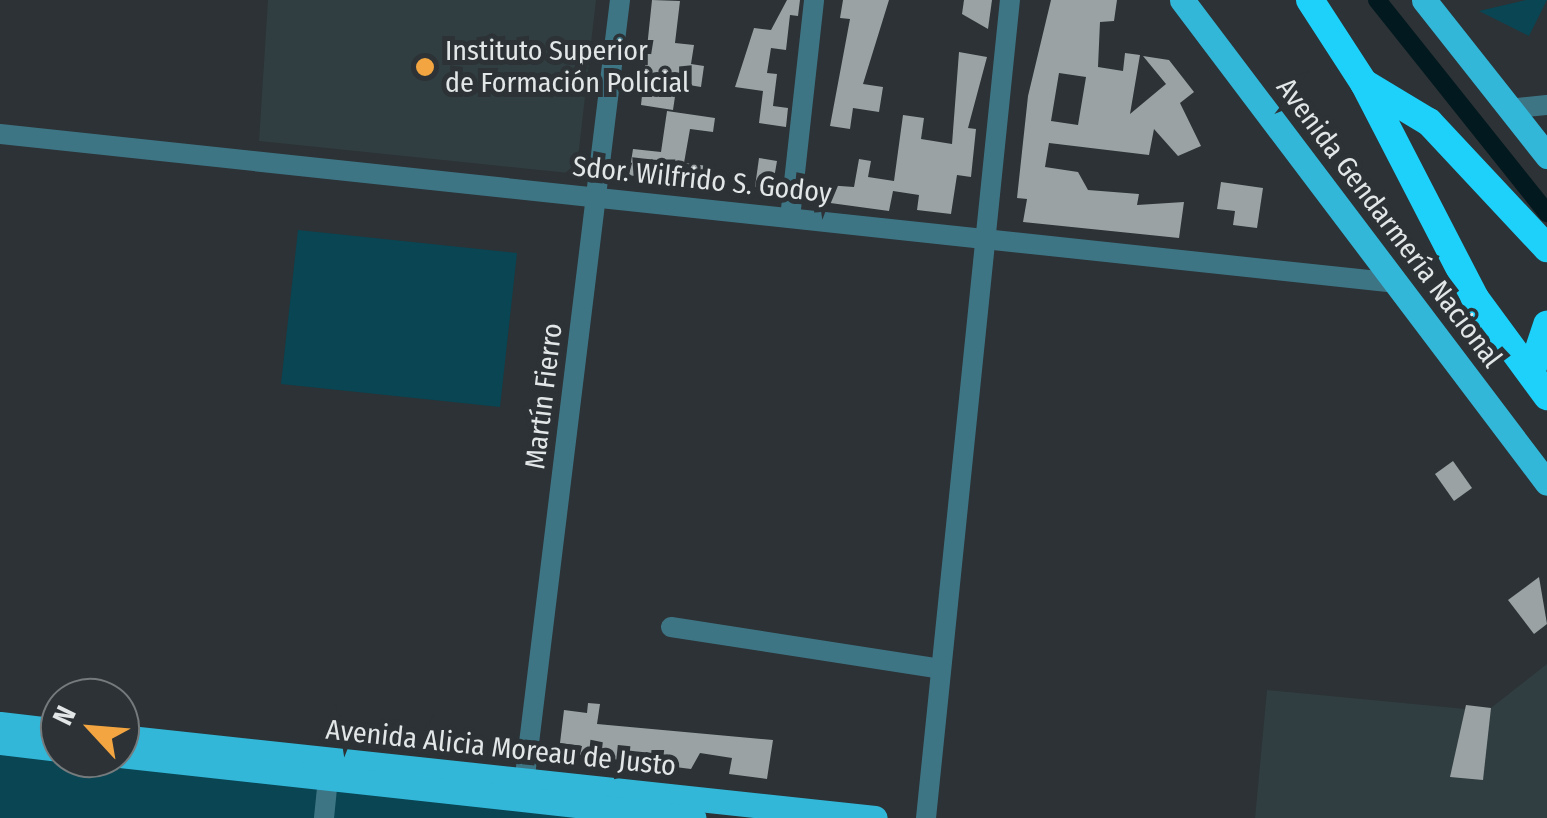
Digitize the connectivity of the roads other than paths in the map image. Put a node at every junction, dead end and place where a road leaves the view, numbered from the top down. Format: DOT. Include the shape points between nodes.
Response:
graph roads {
  1 [pos="620,0"];
  2 [pos="814,0"];
  3 [pos="1010,0"];
  4 [pos="1182,0"];
  5 [pos="1310,0"];
  6 [pos="1424,0"];
  7 [pos="1364,84"];
  8 [pos="1547,105"];
  9 [pos="1508,108"];
  10 [pos="0,134"];
  11 [pos="1547,156"];
  12 [pos="598,196"];
  13 [pos="790,218"];
  14 [pos="985,239"];
  15 [pos="1547,248"];
  16 [pos="1397,283"];
  17 [pos="1547,326"];
  18 [pos="1539,385"];
  19 [pos="1547,482"];
  20 [pos="672,627"];
  21 [pos="941,669"];
  22 [pos="0,724"];
  23 [pos="40,729"];
  24 [pos="140,741"];
  25 [pos="0,742"];
  26 [pos="40,746"];
  27 [pos="140,757"];
  28 [pos="328,778"];
  29 [pos="522,790"];
  30 [pos="324,818"];
  31 [pos="694,818"];
  32 [pos="875,818"];
  33 [pos="926,818"];
  1 -- 12 [label="street, Martín Fierro"];
  2 -- 13 [label="street"];
  3 -- 14 [label="street"];
  4 -- 16 [label="main road, Avenida Gendarmería Nacional"];
  5 -- 7 [label="highway"];
  6 -- 9 [label="main road"];
  7 -- 15 [label="highway" via="1429,122"];
  7 -- 18 [label="highway" via="1475,298"];
  8 -- 9 [label="street"];
  9 -- 11 [label="main road"];
  10 -- 12 [label="street, Sdor. Wilfrido S. Godoy"];
  12 -- 13 [label="street, Sdor. Wilfrido S. Godoy"];
  12 -- 29 [label="street, Martín Fierro"];
  13 -- 14 [label="street, Sdor. Wilfrido S. Godoy"];
  14 -- 16 [label="street, Sdor. Wilfrido S. Godoy"];
  14 -- 21 [label="street"];
  16 -- 19 [label="main road, Avenida Gendarmería Nacional"];
  17 -- 18 [label="highway"];
  20 -- 21 [label="street"];
  21 -- 33 [label="street"];
  22 -- 23 [label="main road"];
  24 -- 29 [label="main road, Avenida Alicia Moreau de Justo"];
  25 -- 26 [label="main road"];
  27 -- 28 [label="main road, Avenida Alicia Moreau de Justo"];
  28 -- 29 [label="main road, Avenida Alicia Moreau de Justo"];
  28 -- 30 [label="street"];
  29 -- 31 [label="main road, Avenida Alicia Moreau de Justo"];
  29 -- 32 [label="main road, Avenida Alicia Moreau de Justo"];
}
